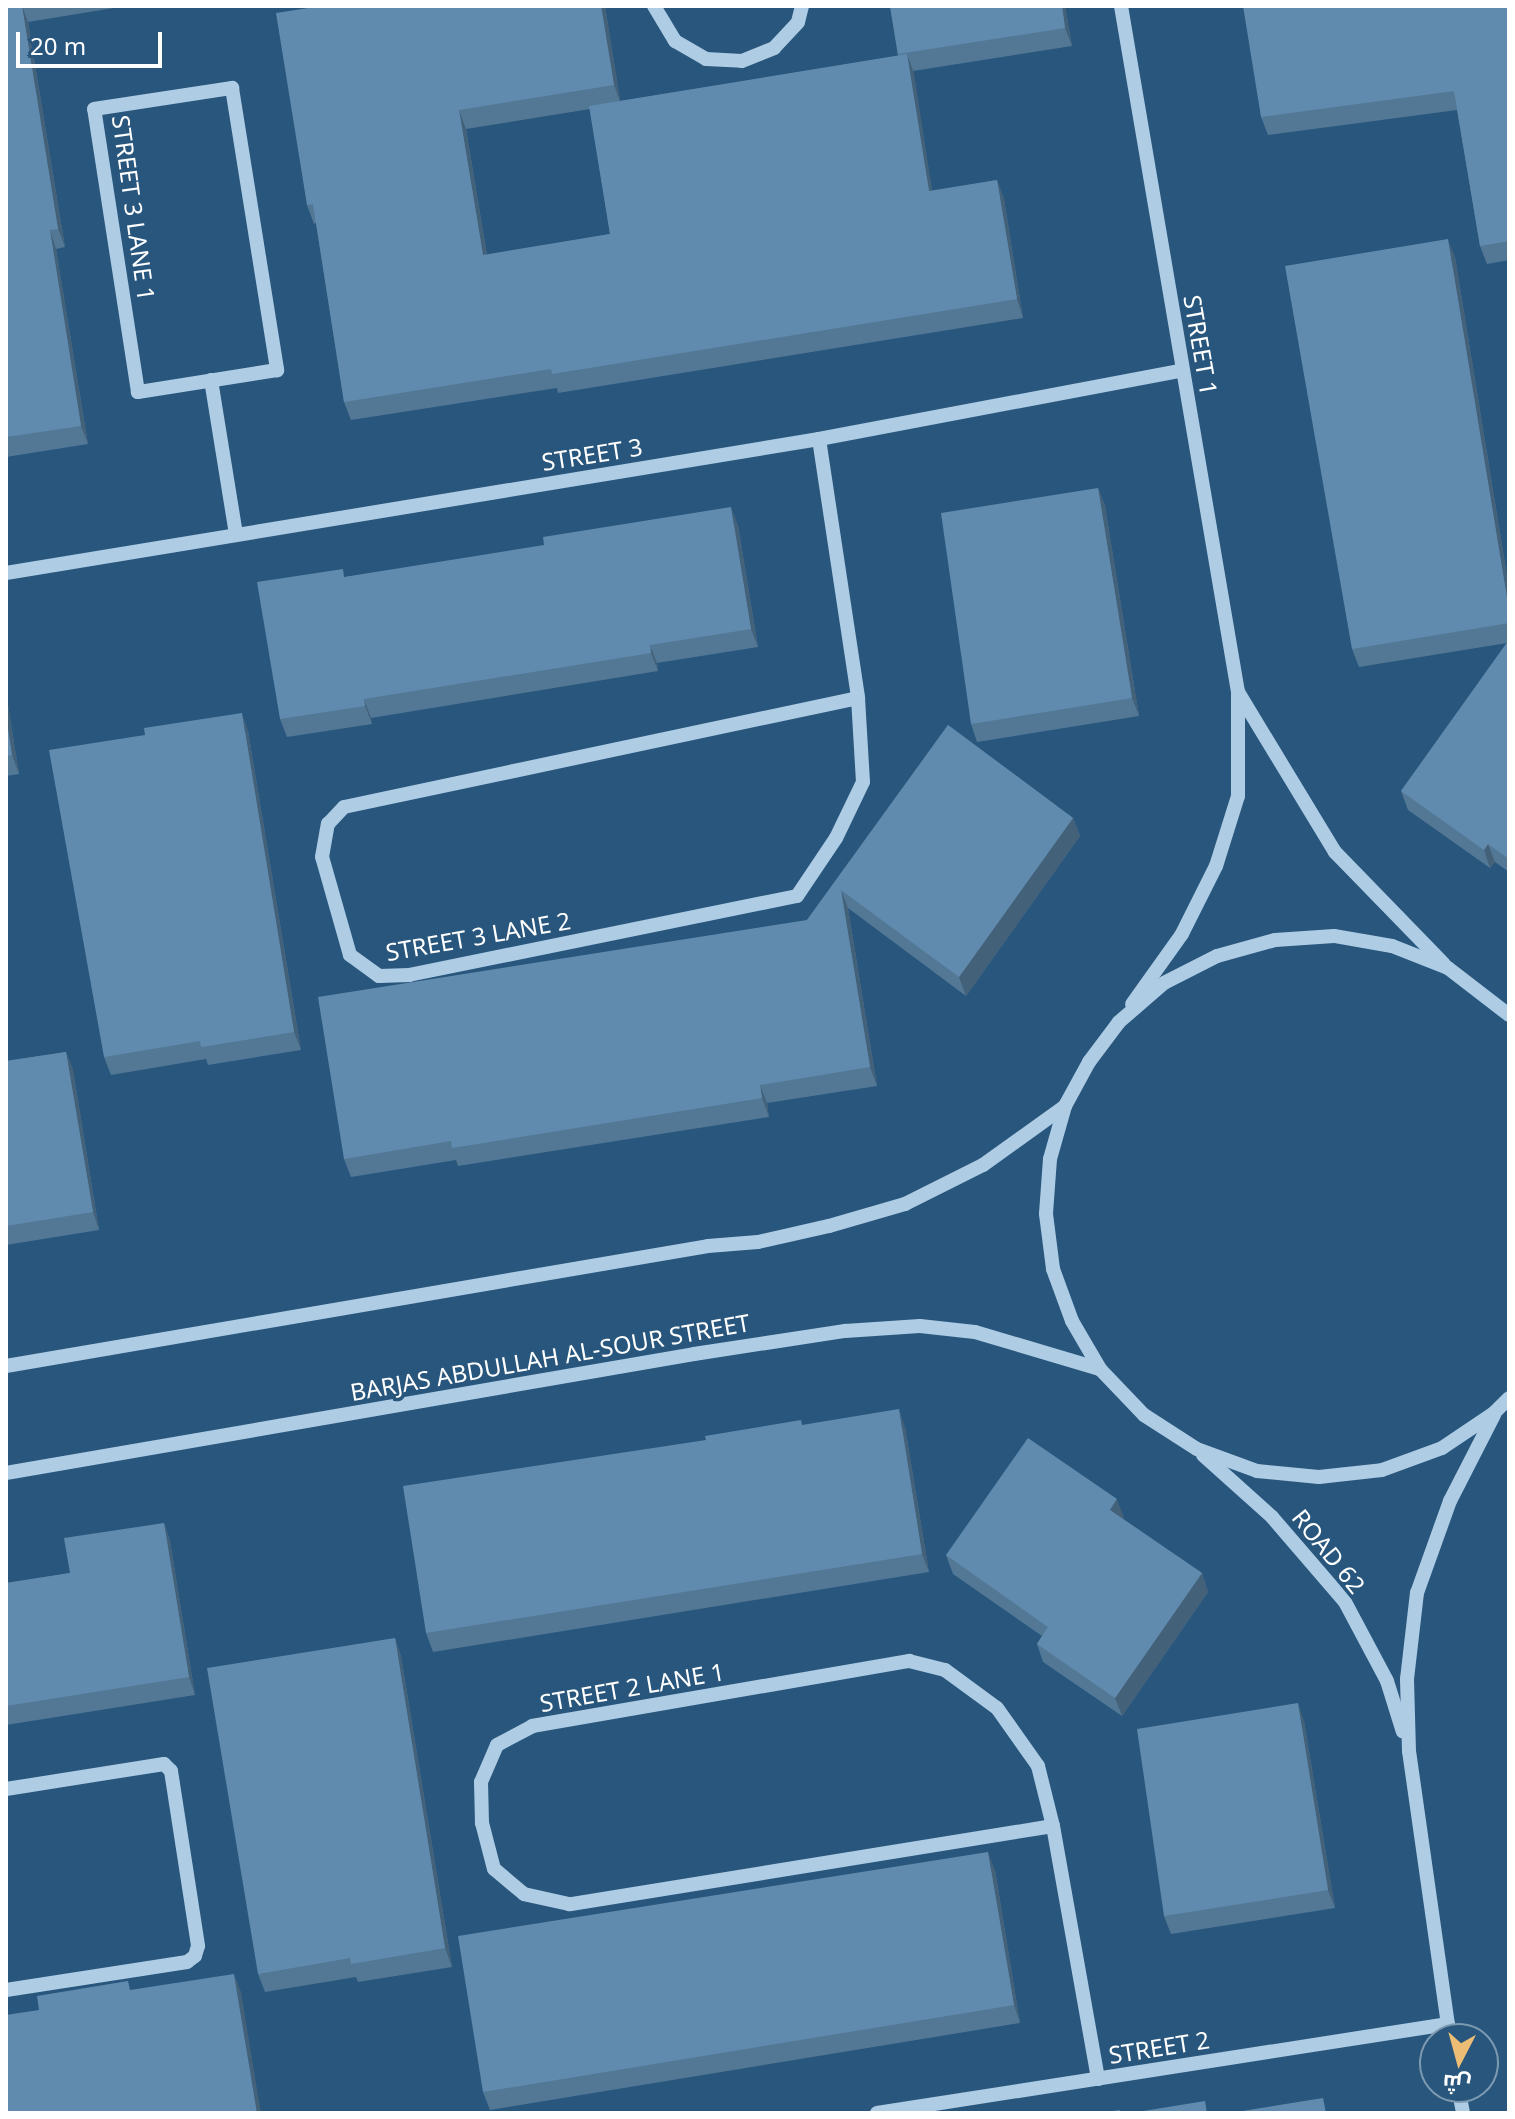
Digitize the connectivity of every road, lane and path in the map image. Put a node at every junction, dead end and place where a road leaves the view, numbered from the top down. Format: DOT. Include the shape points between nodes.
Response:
graph roads {
  1 [pos="654,6"];
  2 [pos="802,6"];
  3 [pos="1121,6"];
  4 [pos="1183,370"];
  5 [pos="211,380"];
  6 [pos="819,439"];
  7 [pos="236,534"];
  8 [pos="6,573"];
  9 [pos="1238,692"];
  10 [pos="858,698"];
  11 [pos="1448,968"];
  12 [pos="1509,1015"];
  13 [pos="1119,1022"];
  14 [pos="1065,1106"];
  15 [pos="6,1366"];
  16 [pos="1100,1369"];
  17 [pos="1509,1398"];
  18 [pos="1494,1413"];
  19 [pos="1197,1449"];
  20 [pos="6,1473"];
  21 [pos="1409,1751"];
  22 [pos="6,1789"];
  23 [pos="1053,1826"];
  24 [pos="6,1990"];
  25 [pos="1448,2023"];
  26 [pos="1419,2036"];
  27 [pos="1098,2079"];
  28 [pos="877,2113"];
  1 -- 2 [label="street" via="675,41 706,59 742,61 774,48 798,22"];
  3 -- 4 [label="street, STREET 1"];
  4 -- 6 [label="street, STREET 3"];
  4 -- 9 [label="street, STREET 1"];
  5 -- 5 [label="street, STREET 3 LANE 1" via="138,392 94,109 232,88 277,370"];
  5 -- 7 [label="street"];
  6 -- 7 [label="street, STREET 3"];
  6 -- 10 [label="street, STREET 3 LANE 2"];
  7 -- 8 [label="street, STREET 3"];
  9 -- 11 [label="street, STREET 1" via="1335,852"];
  9 -- 13 [label="street, STREET 1" via="1238,796 1216,866 1182,934"];
  10 -- 10 [label="street, STREET 3 LANE 2" via="863,782 836,838 797,896 410,975 379,976 350,955 322,857 328,824 344,807"];
  11 -- 12 [label="street"];
  11 -- 13 [label="street" via="1392,946 1349,939 1275,940 1204,962 1164,983"];
  13 -- 14 [label="street"];
  14 -- 15 [label="street" via="970,1172 905,1204 829,1226"];
  14 -- 16 [label="street" via="1050,1159 1046,1214 1053,1269 1072,1321"];
  16 -- 19 [label="street" via="1144,1415"];
  16 -- 20 [label="street, BARJAS ABDULLAH AL-SOUR STREET" via="975,1332 920,1326 845,1331"];
  17 -- 18 [label="street"];
  18 -- 19 [label="street" via="1442,1448 1382,1470 1319,1477 1257,1471"];
  18 -- 21 [label="street, ROAD 62" via="1450,1501 1417,1593 1407,1679"];
  19 -- 21 [label="street, ROAD 62" via="1272,1517 1345,1602 1387,1681"];
  21 -- 25 [label="street, ROAD 62"];
  22 -- 24 [label="street" via="164,1764 171,1771 198,1946 187,1962"];
  23 -- 23 [label="street, STREET 2 LANE 1" via="1038,1766 997,1708 945,1670 909,1661 532,1726 497,1745 481,1782 482,1823 494,1869 524,1894 569,1904"];
  23 -- 27 [label="street, STREET 2 LANE 1"];
  26 -- 27 [label="street, STREET 2"];
  27 -- 28 [label="street, STREET 2"];
}
